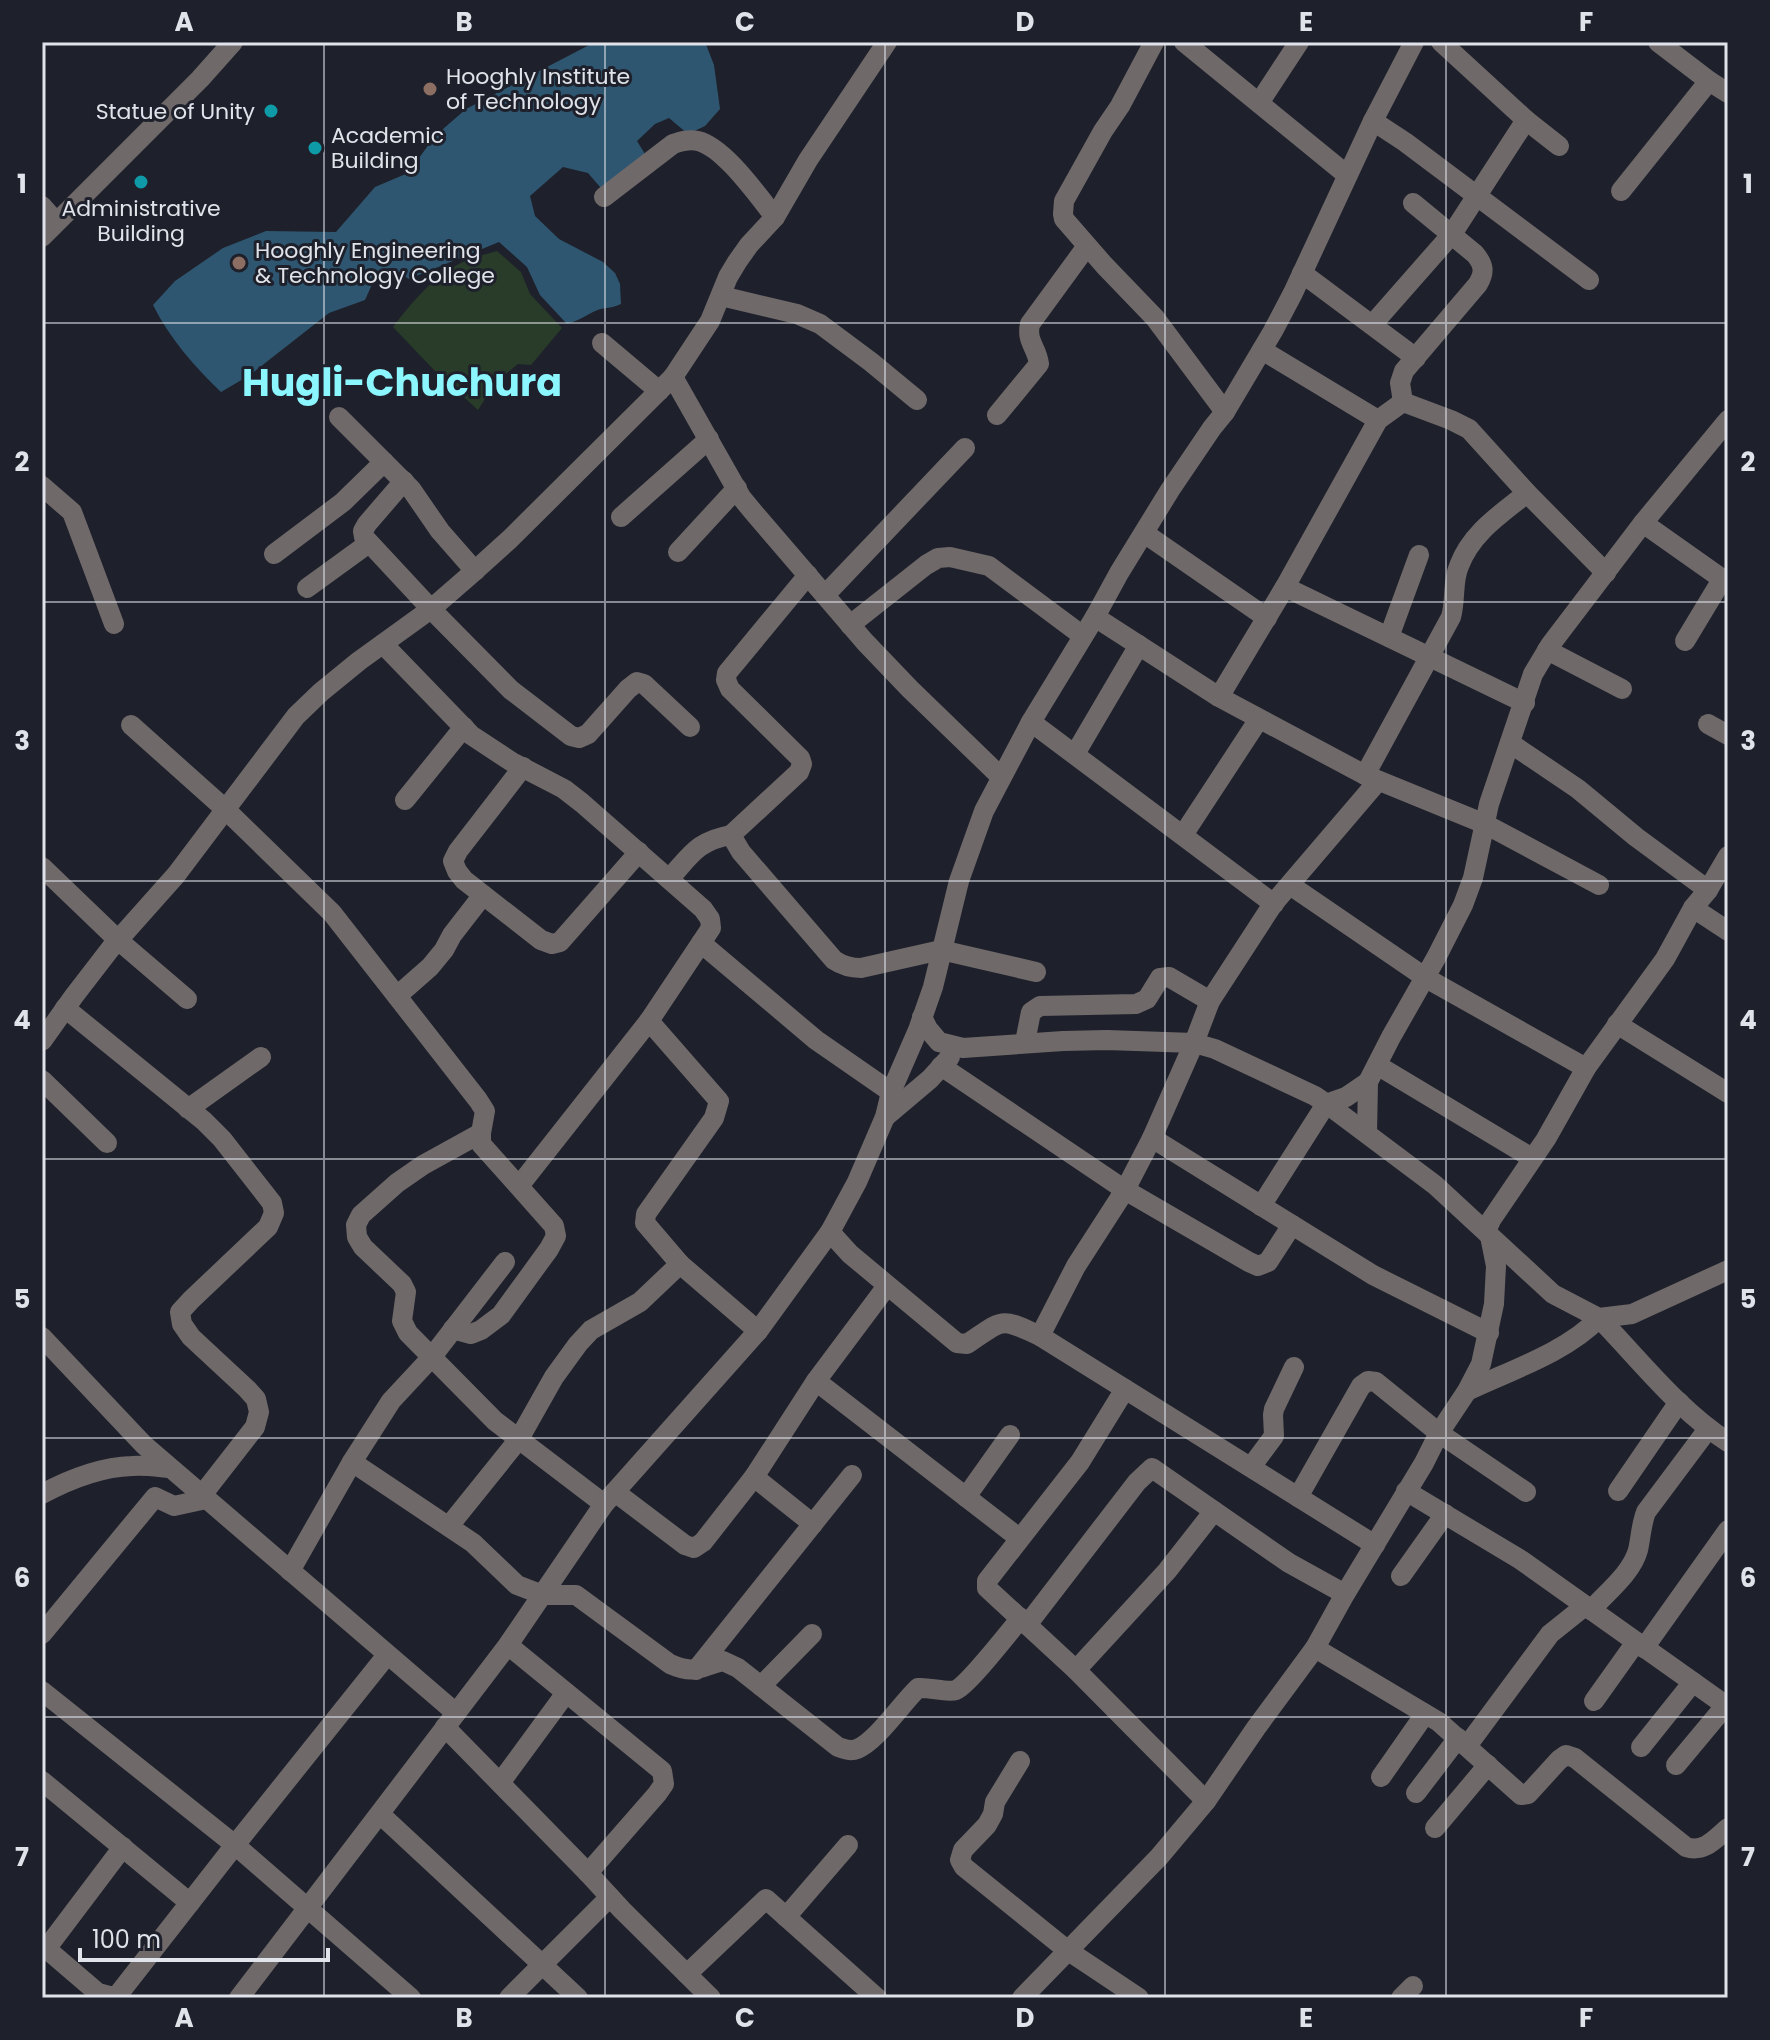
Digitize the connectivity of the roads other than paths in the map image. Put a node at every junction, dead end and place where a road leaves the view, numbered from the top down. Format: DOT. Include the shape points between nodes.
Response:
graph roads {
  1 [pos="233,42"];
  2 [pos="1154,42"];
  3 [pos="1184,42"];
  4 [pos="1299,42"];
  5 [pos="1413,42"];
  6 [pos="1441,42"];
  7 [pos="1658,42"];
  8 [pos="887,45"];
  9 [pos="1709,81"];
  10 [pos="1728,93"];
  11 [pos="1259,103"];
  12 [pos="1526,120"];
  13 [pos="1373,121"];
  14 [pos="1559,146"];
  15 [pos="1347,175"];
  16 [pos="1621,191"];
  17 [pos="604,197"];
  18 [pos="1477,197"];
  19 [pos="1413,203"];
  20 [pos="42,206"];
  21 [pos="775,217"];
  22 [pos="49,229"];
  23 [pos="1452,234"];
  24 [pos="1087,246"];
  25 [pos="1302,273"];
  26 [pos="1589,280"];
  27 [pos="721,296"];
  28 [pos="1372,325"];
  29 [pos="602,343"];
  30 [pos="1262,350"];
  31 [pos="1416,358"];
  32 [pos="666,384"];
  33 [pos="917,400"];
  34 [pos="1403,402"];
  35 [pos="1225,412"];
  36 [pos="997,415"];
  37 [pos="339,417"];
  38 [pos="1378,420"];
  39 [pos="1728,420"];
  40 [pos="709,439"];
  41 [pos="965,448"];
  42 [pos="384,462"];
  43 [pos="404,481"];
  44 [pos="42,486"];
  45 [pos="737,488"];
  46 [pos="1527,493"];
  47 [pos="621,517"];
  48 [pos="1643,523"];
  49 [pos="1144,533"];
  50 [pos="369,543"];
  51 [pos="678,552"];
  52 [pos="274,554"];
  53 [pos="1419,555"];
  54 [pos="475,571"];
  55 [pos="1606,573"];
  56 [pos="808,575"];
  57 [pos="1725,581"];
  58 [pos="1285,587"];
  59 [pos="307,588"];
  60 [pos="825,595"];
  61 [pos="431,609"];
  62 [pos="1095,617"];
  63 [pos="1267,618"];
  64 [pos="114,624"];
  65 [pos="850,625"];
  66 [pos="1083,636"];
  67 [pos="1389,637"];
  68 [pos="1685,641"];
  69 [pos="383,644"];
  70 [pos="1139,645"];
  71 [pos="1547,650"];
  72 [pos="1429,657"];
  73 [pos="1622,689"];
  74 [pos="1219,697"];
  75 [pos="1525,703"];
  76 [pos="1259,719"];
  77 [pos="1031,722"];
  78 [pos="1708,724"];
  79 [pos="131,725"];
  80 [pos="464,727"];
  81 [pos="690,727"];
  82 [pos="1728,735"];
  83 [pos="1510,743"];
  84 [pos="1075,754"];
  85 [pos="523,767"];
  86 [pos="1001,777"];
  87 [pos="1372,778"];
  88 [pos="405,800"];
  89 [pos="225,809"];
  90 [pos="1485,824"];
  91 [pos="731,835"];
  92 [pos="1183,835"];
  93 [pos="639,852"];
  94 [pos="1728,856"];
  95 [pos="42,867"];
  96 [pos="669,879"];
  97 [pos="1290,885"];
  98 [pos="1599,885"];
  99 [pos="1708,890"];
  100 [pos="483,895"];
  101 [pos="1274,904"];
  102 [pos="1693,908"];
  103 [pos="1728,931"];
  104 [pos="118,940"];
  105 [pos="701,943"];
  106 [pos="941,950"];
  107 [pos="1036,972"];
  108 [pos="1426,978"];
  109 [pos="397,996"];
  110 [pos="187,999"];
  111 [pos="1210,1001"];
  112 [pos="65,1008"];
  113 [pos="922,1017"];
  114 [pos="649,1021"];
  115 [pos="1617,1024"];
  116 [pos="42,1041"];
  117 [pos="1025,1042"];
  118 [pos="1194,1043"];
  119 [pos="963,1048"];
  120 [pos="261,1057"];
  121 [pos="941,1066"];
  122 [pos="1586,1068"];
  123 [pos="1372,1073"];
  124 [pos="42,1080"];
  125 [pos="891,1092"];
  126 [pos="1728,1093"];
  127 [pos="1326,1104"];
  128 [pos="188,1109"];
  129 [pos="885,1117"];
  130 [pos="481,1133"];
  131 [pos="1367,1133"];
  132 [pos="1152,1138"];
  133 [pos="107,1143"];
  134 [pos="1532,1158"];
  135 [pos="519,1186"];
  136 [pos="1125,1190"];
  137 [pos="1261,1206"];
  138 [pos="1292,1225"];
  139 [pos="830,1232"];
  140 [pos="1488,1234"];
  141 [pos="505,1262"];
  142 [pos="680,1264"];
  143 [pos="1728,1270"];
  144 [pos="887,1286"];
  145 [pos="1599,1318"];
  146 [pos="453,1329"];
  147 [pos="758,1331"];
  148 [pos="1489,1333"];
  149 [pos="1040,1336"];
  150 [pos="42,1337"];
  151 [pos="431,1358"];
  152 [pos="1294,1367"];
  153 [pos="816,1381"];
  154 [pos="1125,1389"];
  155 [pos="1467,1391"];
  156 [pos="1679,1402"];
  157 [pos="1708,1429"];
  158 [pos="1439,1433"];
  159 [pos="1010,1435"];
  160 [pos="519,1439"];
  161 [pos="1728,1442"];
  162 [pos="352,1462"];
  163 [pos="1251,1467"];
  164 [pos="170,1468"];
  165 [pos="852,1475"];
  166 [pos="754,1477"];
  167 [pos="1406,1491"];
  168 [pos="1618,1491"];
  169 [pos="1526,1492"];
  170 [pos="42,1494"];
  171 [pos="204,1497"];
  172 [pos="966,1497"];
  173 [pos="1298,1497"];
  174 [pos="610,1498"];
  175 [pos="1214,1511"];
  176 [pos="1445,1514"];
  177 [pos="813,1524"];
  178 [pos="449,1526"];
  179 [pos="1728,1530"];
  180 [pos="1019,1538"];
  181 [pos="1375,1545"];
  182 [pos="290,1571"];
  183 [pos="1401,1576"];
  184 [pos="1345,1594"];
  185 [pos="543,1595"];
  186 [pos="1588,1608"];
  187 [pos="1024,1622"];
  188 [pos="42,1634"];
  189 [pos="812,1634"];
  190 [pos="508,1645"];
  191 [pos="1640,1645"];
  192 [pos="1315,1648"];
  193 [pos="387,1655"];
  194 [pos="696,1670"];
  195 [pos="1076,1670"];
  196 [pos="1693,1682"];
  197 [pos="761,1686"];
  198 [pos="42,1691"];
  199 [pos="566,1693"];
  200 [pos="1594,1701"];
  201 [pos="1726,1701"];
  202 [pos="1425,1714"];
  203 [pos="451,1720"];
  204 [pos="1463,1742"];
  205 [pos="1641,1747"];
  206 [pos="1020,1761"];
  207 [pos="1488,1765"];
  208 [pos="1676,1765"];
  209 [pos="1381,1777"];
  210 [pos="42,1781"];
  211 [pos="500,1783"];
  212 [pos="1416,1793"];
  213 [pos="1206,1801"];
  214 [pos="380,1814"];
  215 [pos="1435,1828"];
  216 [pos="1728,1828"];
  217 [pos="235,1845"];
  218 [pos="848,1845"];
  219 [pos="123,1847"];
  220 [pos="588,1873"];
  221 [pos="610,1897"];
  222 [pos="190,1903"];
  223 [pos="308,1907"];
  224 [pos="786,1917"];
  225 [pos="44,1947"];
  226 [pos="1067,1950"];
  227 [pos="541,1965"];
  228 [pos="687,1974"];
  229 [pos="239,1998"];
  230 [pos="411,1998"];
  231 [pos="509,1998"];
  232 [pos="578,1998"];
  233 [pos="711,1998"];
  234 [pos="877,1998"];
  235 [pos="1022,1998"];
  236 [pos="1139,1998"];
  1 -- 22 [label="street"];
  2 -- 24 [label="street" via="1064,201 1064,219"];
  3 -- 11 [label="street"];
  4 -- 11 [label="street"];
  5 -- 13 [label="street"];
  6 -- 12 [label="street"];
  7 -- 9 [label="street"];
  8 -- 21 [label="street"];
  9 -- 10 [label="street"];
  9 -- 16 [label="street"];
  11 -- 15 [label="street"];
  12 -- 14 [label="street"];
  12 -- 18 [label="street"];
  13 -- 15 [label="street"];
  13 -- 18 [label="street"];
  15 -- 25 [label="street"];
  17 -- 21 [label="street" via="673,144 698,141 725,158"];
  18 -- 23 [label="street"];
  18 -- 26 [label="street"];
  19 -- 23 [label="street"];
  20 -- 22 [label="street"];
  21 -- 27 [label="street" via="743,253"];
  23 -- 28 [label="street"];
  23 -- 31 [label="street" via="1482,262 1483,275"];
  24 -- 35 [label="street" via="1155,318"];
  24 -- 36 [label="street" via="1030,324 1028,334 1039,364"];
  25 -- 28 [label="street"];
  25 -- 30 [label="street"];
  27 -- 32 [label="street" via="700,339"];
  27 -- 33 [label="street" via="820,324"];
  28 -- 31 [label="street"];
  29 -- 32 [label="street"];
  30 -- 35 [label="street"];
  30 -- 38 [label="street"];
  31 -- 34 [label="street" via="1400,383"];
  32 -- 40 [label="street"];
  32 -- 54 [label="street"];
  34 -- 38 [label="street"];
  34 -- 46 [label="street" via="1469,429"];
  35 -- 49 [label="street"];
  37 -- 42 [label="street"];
  38 -- 58 [label="street"];
  39 -- 48 [label="street"];
  40 -- 45 [label="street"];
  40 -- 47 [label="street"];
  41 -- 60 [label="street"];
  42 -- 43 [label="street"];
  42 -- 52 [label="street" via="343,502"];
  43 -- 50 [label="street" via="363,531"];
  43 -- 54 [label="street"];
  44 -- 64 [label="street" via="72,512"];
  45 -- 51 [label="street"];
  45 -- 56 [label="street"];
  46 -- 55 [label="street"];
  46 -- 72 [label="street" via="1471,543 1458,567 1451,617"];
  48 -- 55 [label="street"];
  48 -- 57 [label="street"];
  49 -- 62 [label="street"];
  49 -- 63 [label="street"];
  50 -- 59 [label="street"];
  50 -- 61 [label="street"];
  53 -- 67 [label="street"];
  54 -- 61 [label="street"];
  55 -- 71 [label="street"];
  56 -- 60 [label="street"];
  56 -- 91 [label="street" via="727,673 730,689 802,764"];
  57 -- 68 [label="street"];
  58 -- 63 [label="street"];
  58 -- 67 [label="street"];
  60 -- 65 [label="street"];
  61 -- 69 [label="street"];
  61 -- 81 [label="street" via="511,690 571,736 588,734 637,682"];
  62 -- 66 [label="street"];
  62 -- 70 [label="street"];
  63 -- 74 [label="street"];
  65 -- 66 [label="street" via="926,565 950,557 989,566"];
  65 -- 86 [label="street"];
  66 -- 77 [label="street"];
  67 -- 72 [label="street"];
  69 -- 80 [label="street"];
  69 -- 89 [label="street" via="296,716"];
  70 -- 74 [label="street"];
  70 -- 84 [label="street"];
  71 -- 73 [label="street"];
  71 -- 75 [label="street"];
  72 -- 75 [label="street"];
  72 -- 87 [label="street"];
  74 -- 76 [label="street"];
  75 -- 83 [label="street"];
  76 -- 87 [label="street"];
  76 -- 92 [label="street"];
  77 -- 84 [label="street"];
  77 -- 86 [label="street"];
  78 -- 82 [label="street"];
  79 -- 89 [label="street"];
  80 -- 85 [label="street"];
  80 -- 88 [label="street"];
  83 -- 90 [label="street"];
  83 -- 99 [label="street"];
  84 -- 92 [label="street"];
  85 -- 93 [label="street" via="573,796"];
  85 -- 100 [label="street" via="453,861 464,880"];
  86 -- 106 [label="street" via="970,847"];
  87 -- 90 [label="street"];
  87 -- 97 [label="street"];
  89 -- 104 [label="street"];
  89 -- 109 [label="street" via="332,913"];
  90 -- 98 [label="street"];
  90 -- 108 [label="street" via="1463,905"];
  91 -- 96 [label="street" via="696,849"];
  91 -- 106 [label="street" via="843,966 861,968"];
  92 -- 101 [label="street"];
  93 -- 96 [label="street"];
  93 -- 100 [label="street" via="560,942 541,940"];
  94 -- 99 [label="street"];
  95 -- 104 [label="street"];
  96 -- 105 [label="street" via="710,919 711,928"];
  97 -- 101 [label="street"];
  97 -- 108 [label="street"];
  99 -- 102 [label="street"];
  100 -- 109 [label="street" via="430,967"];
  101 -- 111 [label="street"];
  102 -- 103 [label="street"];
  102 -- 115 [label="street" via="1665,959"];
  104 -- 110 [label="street"];
  104 -- 112 [label="street"];
  105 -- 114 [label="street"];
  105 -- 125 [label="street" via="816,1040"];
  106 -- 107 [label="street"];
  106 -- 113 [label="street"];
  108 -- 122 [label="street"];
  108 -- 123 [label="street"];
  109 -- 130 [label="street" via="485,1111"];
  111 -- 117 [label="street" via="1169,977 1160,978 1147,999 1136,1004 1040,1006 1031,1012"];
  111 -- 118 [label="street"];
  112 -- 116 [label="street"];
  112 -- 128 [label="street"];
  113 -- 119 [label="street" via="939,1042"];
  113 -- 125 [label="street"];
  114 -- 135 [label="street"];
  114 -- 142 [label="street" via="719,1101 714,1118 646,1214 650,1231"];
  115 -- 122 [label="street"];
  115 -- 126 [label="street"];
  117 -- 118 [label="street"];
  117 -- 119 [label="street"];
  118 -- 127 [label="street"];
  118 -- 132 [label="street"];
  119 -- 121 [label="street"];
  120 -- 128 [label="street"];
  121 -- 129 [label="street"];
  121 -- 136 [label="street"];
  122 -- 134 [label="street"];
  123 -- 127 [label="street" via="1346,1097"];
  123 -- 131 [label="street"];
  123 -- 134 [label="street"];
  124 -- 133 [label="street"];
  125 -- 129 [label="street"];
  127 -- 131 [label="street"];
  127 -- 137 [label="street"];
  128 -- 171 [label="street" via="222,1139 272,1203 274,1213 268,1227 180,1312 191,1337 247,1389 259,1412 255,1427"];
  129 -- 139 [label="street"];
  130 -- 135 [label="street" via="481,1144"];
  130 -- 151 [label="street" via="397,1183 356,1225 363,1247 402,1284 402,1321"];
  131 -- 140 [label="street"];
  132 -- 136 [label="street"];
  132 -- 137 [label="street"];
  134 -- 140 [label="street" via="1491,1220"];
  135 -- 146 [label="street" via="554,1226 556,1236 501,1315 471,1334"];
  136 -- 138 [label="street" via="1258,1266 1268,1262"];
  136 -- 149 [label="street" via="1076,1266"];
  137 -- 138 [label="street"];
  138 -- 148 [label="street" via="1373,1275"];
  139 -- 144 [label="street"];
  139 -- 147 [label="street"];
  140 -- 145 [label="street" via="1553,1294"];
  140 -- 148 [label="street" via="1496,1266"];
  141 -- 146 [label="street"];
  142 -- 147 [label="street"];
  142 -- 160 [label="street" via="640,1302 591,1330 578,1344"];
  143 -- 145 [label="street" via="1632,1314"];
  144 -- 149 [label="street" via="957,1343 967,1344 994,1324 1008,1322"];
  144 -- 153 [label="street"];
  145 -- 155 [label="street" via="1558,1349"];
  145 -- 156 [label="street"];
  146 -- 151 [label="street"];
  147 -- 174 [label="street"];
  148 -- 155 [label="street"];
  149 -- 154 [label="street"];
  150 -- 164 [label="street"];
  151 -- 160 [label="street"];
  151 -- 162 [label="street" via="391,1401"];
  152 -- 163 [label="street" via="1274,1409 1274,1436"];
  153 -- 166 [label="street"];
  153 -- 172 [label="street"];
  154 -- 163 [label="street"];
  154 -- 180 [label="street" via="1080,1462"];
  155 -- 158 [label="street"];
  156 -- 157 [label="street"];
  156 -- 168 [label="street"];
  157 -- 161 [label="street"];
  157 -- 186 [label="street" via="1646,1512 1631,1564"];
  158 -- 167 [label="street"];
  158 -- 169 [label="street"];
  158 -- 173 [label="street" via="1368,1381"];
  159 -- 172 [label="street"];
  160 -- 174 [label="street"];
  160 -- 178 [label="street"];
  162 -- 178 [label="street"];
  162 -- 182 [label="street"];
  163 -- 173 [label="street"];
  164 -- 170 [label="street" via="107,1469"];
  164 -- 171 [label="street"];
  165 -- 177 [label="street"];
  166 -- 174 [label="street" via="694,1548"];
  166 -- 177 [label="street"];
  167 -- 176 [label="street"];
  167 -- 181 [label="street"];
  171 -- 182 [label="street"];
  171 -- 188 [label="street" via="174,1506 155,1497"];
  172 -- 180 [label="street"];
  173 -- 181 [label="street"];
  174 -- 185 [label="street"];
  175 -- 184 [label="street"];
  175 -- 187 [label="street" via="1152,1468"];
  175 -- 195 [label="street"];
  176 -- 183 [label="street"];
  176 -- 186 [label="street"];
  177 -- 194 [label="street"];
  178 -- 185 [label="street" via="517,1585"];
  179 -- 191 [label="street"];
  180 -- 187 [label="street" via="987,1588"];
  181 -- 184 [label="street"];
  182 -- 193 [label="street"];
  184 -- 192 [label="street"];
  185 -- 190 [label="street"];
  185 -- 194 [label="street" via="576,1595 670,1664"];
  186 -- 191 [label="street"];
  186 -- 204 [label="street" via="1550,1634"];
  187 -- 195 [label="street"];
  187 -- 197 [label="street" via="958,1689 918,1688 859,1749 838,1747"];
  189 -- 197 [label="street"];
  190 -- 199 [label="street"];
  190 -- 203 [label="street"];
  191 -- 196 [label="street"];
  191 -- 200 [label="street"];
  192 -- 202 [label="street"];
  192 -- 213 [label="street"];
  193 -- 203 [label="street"];
  193 -- 217 [label="street"];
  194 -- 197 [label="street" via="723,1661"];
  195 -- 213 [label="street"];
  196 -- 201 [label="street"];
  196 -- 205 [label="street"];
  198 -- 217 [label="street"];
  199 -- 211 [label="street"];
  199 -- 220 [label="street" via="662,1771 664,1784"];
  201 -- 208 [label="street"];
  202 -- 204 [label="street"];
  202 -- 209 [label="street"];
  203 -- 211 [label="street"];
  203 -- 214 [label="street"];
  204 -- 207 [label="street"];
  204 -- 212 [label="street"];
  206 -- 226 [label="street" via="987,1825 960,1860"];
  207 -- 215 [label="street"];
  207 -- 216 [label="street" via="1521,1795 1528,1794 1559,1760 1571,1756 1686,1847 1700,1849"];
  210 -- 219 [label="street"];
  211 -- 220 [label="street"];
  213 -- 226 [label="street"];
  214 -- 223 [label="street"];
  214 -- 227 [label="street"];
  217 -- 222 [label="street"];
  217 -- 223 [label="street"];
  218 -- 224 [label="street"];
  219 -- 222 [label="street"];
  219 -- 225 [label="street"];
  220 -- 221 [label="street"];
  221 -- 227 [label="street"];
  221 -- 228 [label="street"];
  222 -- 225 [label="street" via="117,1996 98,1993"];
  223 -- 229 [label="street"];
  223 -- 230 [label="street"];
  224 -- 228 [label="street" via="766,1899"];
  224 -- 234 [label="street"];
  226 -- 235 [label="street"];
  226 -- 236 [label="street"];
  227 -- 231 [label="street"];
  227 -- 232 [label="street"];
  228 -- 233 [label="street"];
}
